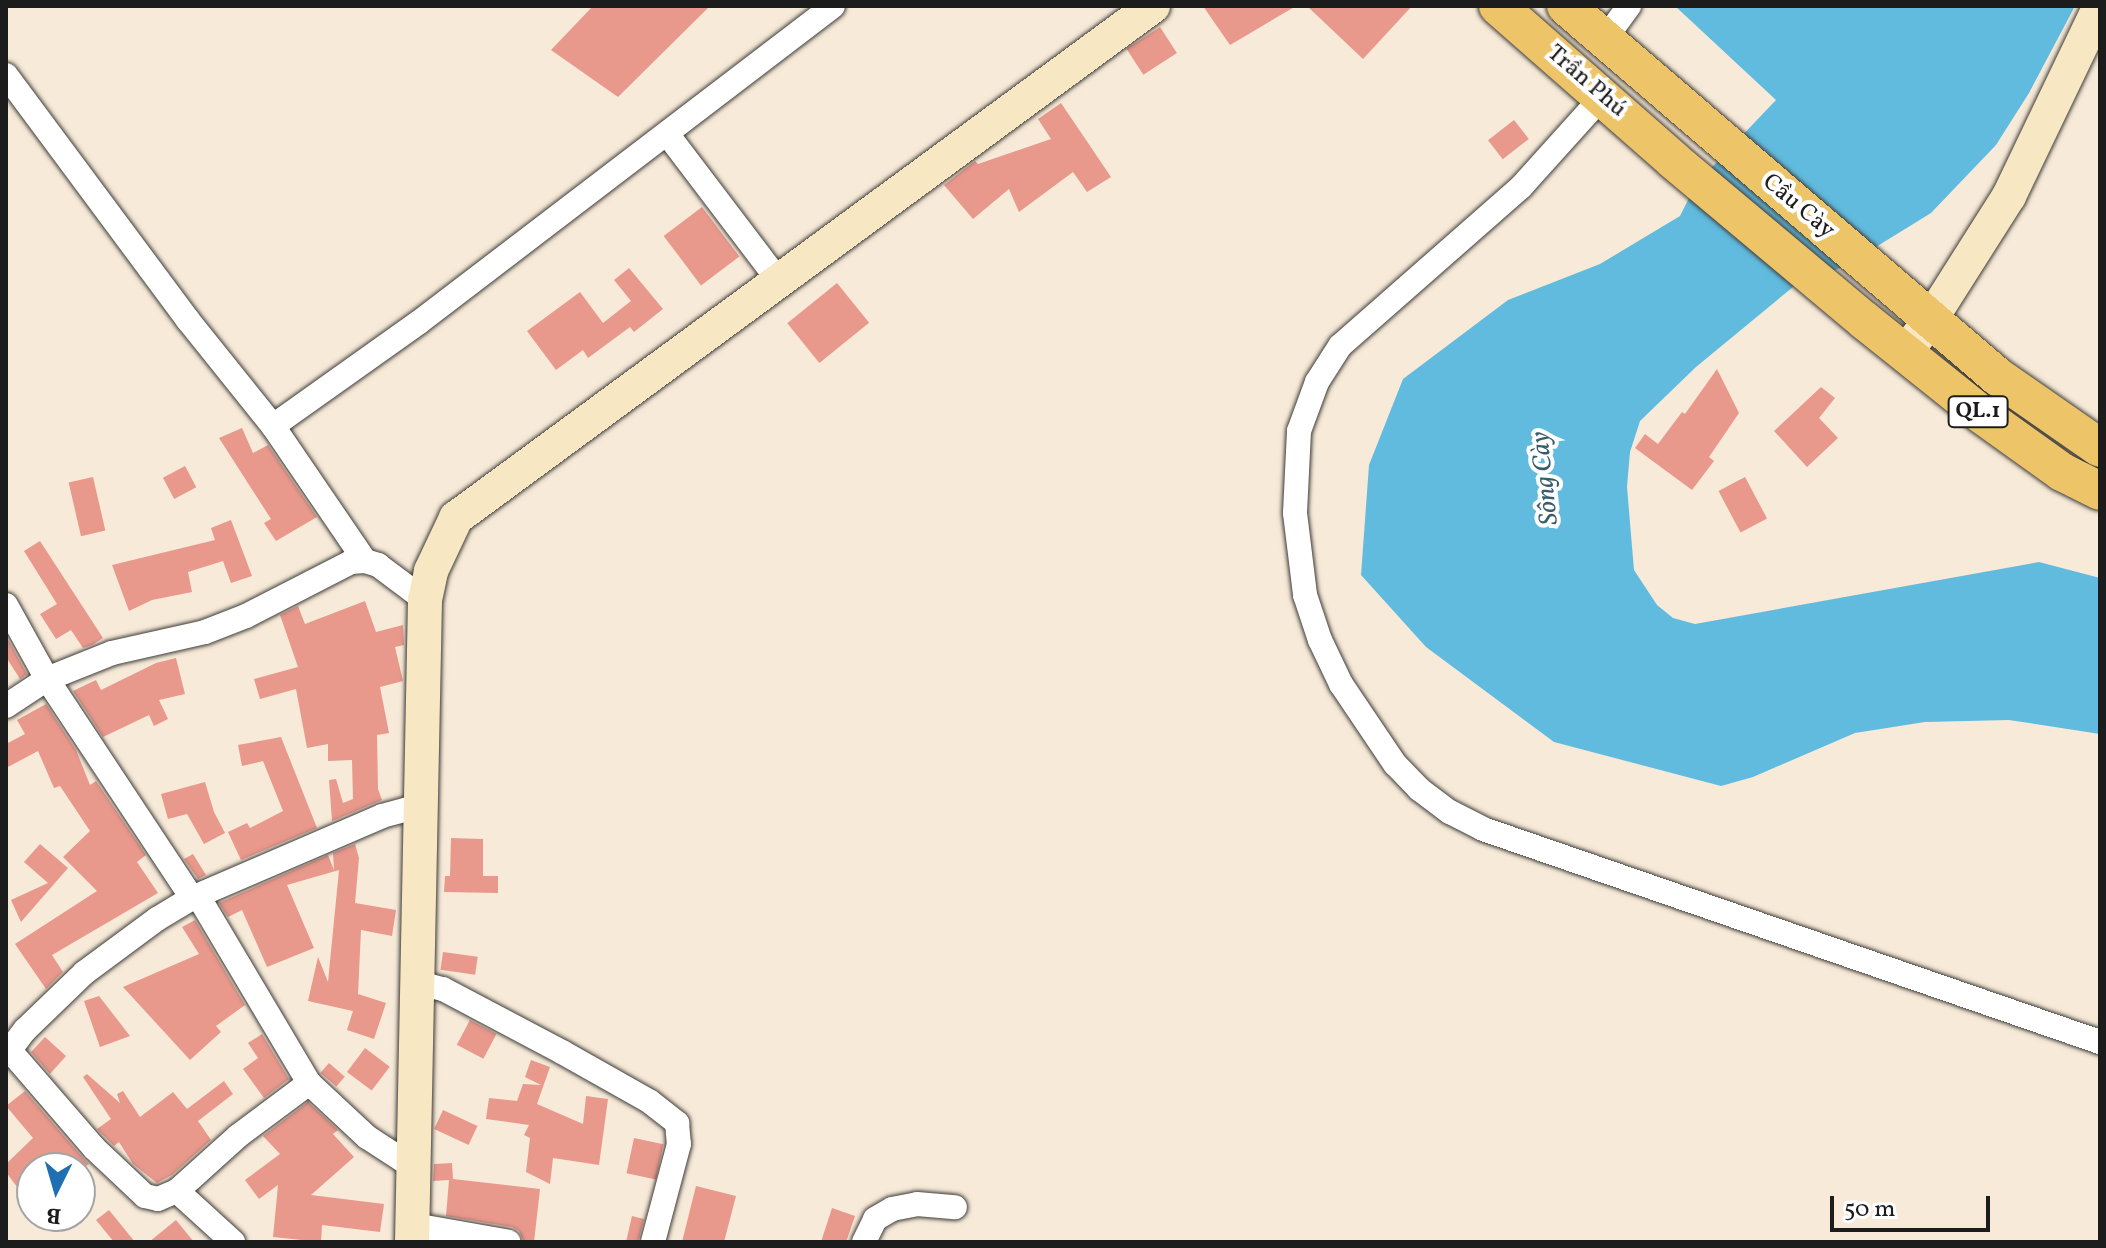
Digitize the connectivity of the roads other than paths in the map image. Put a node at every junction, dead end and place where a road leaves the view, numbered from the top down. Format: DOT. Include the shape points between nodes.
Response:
graph roads {
  1 [pos="833,6"];
  2 [pos="1153,6"];
  3 [pos="1498,6"];
  4 [pos="1566,6"];
  5 [pos="1629,6"];
  6 [pos="2100,6"];
  7 [pos="1605,39"];
  8 [pos="6,75"];
  9 [pos="1603,96"];
  10 [pos="1701,126"];
  11 [pos="668,135"];
  12 [pos="1673,160"];
  13 [pos="779,281"];
  14 [pos="1931,319"];
  15 [pos="1905,353"];
  16 [pos="273,426"];
  17 [pos="2100,448"];
  18 [pos="2100,491"];
  19 [pos="365,561"];
  20 [pos="425,600"];
  21 [pos="6,605"];
  22 [pos="47,679"];
  23 [pos="6,706"];
  24 [pos="419,806"];
  25 [pos="195,897"];
  26 [pos="416,982"];
  27 [pos="2100,1042"];
  28 [pos="7,1050"];
  29 [pos="309,1083"];
  30 [pos="413,1167"];
  31 [pos="177,1191"];
  32 [pos="955,1207"];
  33 [pos="412,1234"];
  34 [pos="233,1242"];
  35 [pos="509,1242"];
  36 [pos="653,1242"];
  37 [pos="864,1242"];
  1 -- 11 [label="street"];
  2 -- 13 [label="street"];
  3 -- 9 [label="main road, Trần Phú / QL.1"];
  4 -- 7 [label="main road, Trần Phú / QL.1"];
  5 -- 7 [label="street"];
  6 -- 14 [label="street" via="2009,196"];
  7 -- 10 [label="main road, Trần Phú / QL.1"];
  8 -- 16 [label="street"];
  9 -- 12 [label="main road, Trần Phú / QL.1"];
  9 -- 27 [label="street" via="1521,187 1340,346 1317,382 1299,431 1295,513 1305,595 1341,684 1403,773 1450,812 1483,829"];
  10 -- 14 [label="main road, Cầu Cày / QL.1"];
  11 -- 13 [label="street"];
  11 -- 16 [label="street"];
  12 -- 15 [label="main road, Cầu Cày / QL.1"];
  13 -- 20 [label="street" via="456,518 431,571"];
  14 -- 15 [label="street"];
  14 -- 17 [label="main road, QL.1" via="1998,377"];
  15 -- 18 [label="main road, QL.1" via="2062,472"];
  16 -- 19 [label="street"];
  19 -- 20 [label="street"];
  19 -- 22 [label="street" via="351,562 300,592 205,632 112,653"];
  20 -- 24 [label="street"];
  21 -- 22 [label="street"];
  22 -- 23 [label="street"];
  22 -- 25 [label="street"];
  24 -- 25 [label="street" via="382,816"];
  24 -- 26 [label="street"];
  25 -- 28 [label="street" via="84,973"];
  25 -- 29 [label="street"];
  26 -- 30 [label="street"];
  26 -- 36 [label="street" via="443,989 562,1052 649,1101 677,1123 679,1144"];
  28 -- 31 [label="street" via="131,1185 158,1199"];
  29 -- 30 [label="street" via="367,1137"];
  29 -- 31 [label="street"];
  30 -- 33 [label="street"];
  31 -- 34 [label="street"];
  32 -- 37 [label="street" via="917,1204 892,1209 875,1219"];
  33 -- 35 [label="street"];
}
